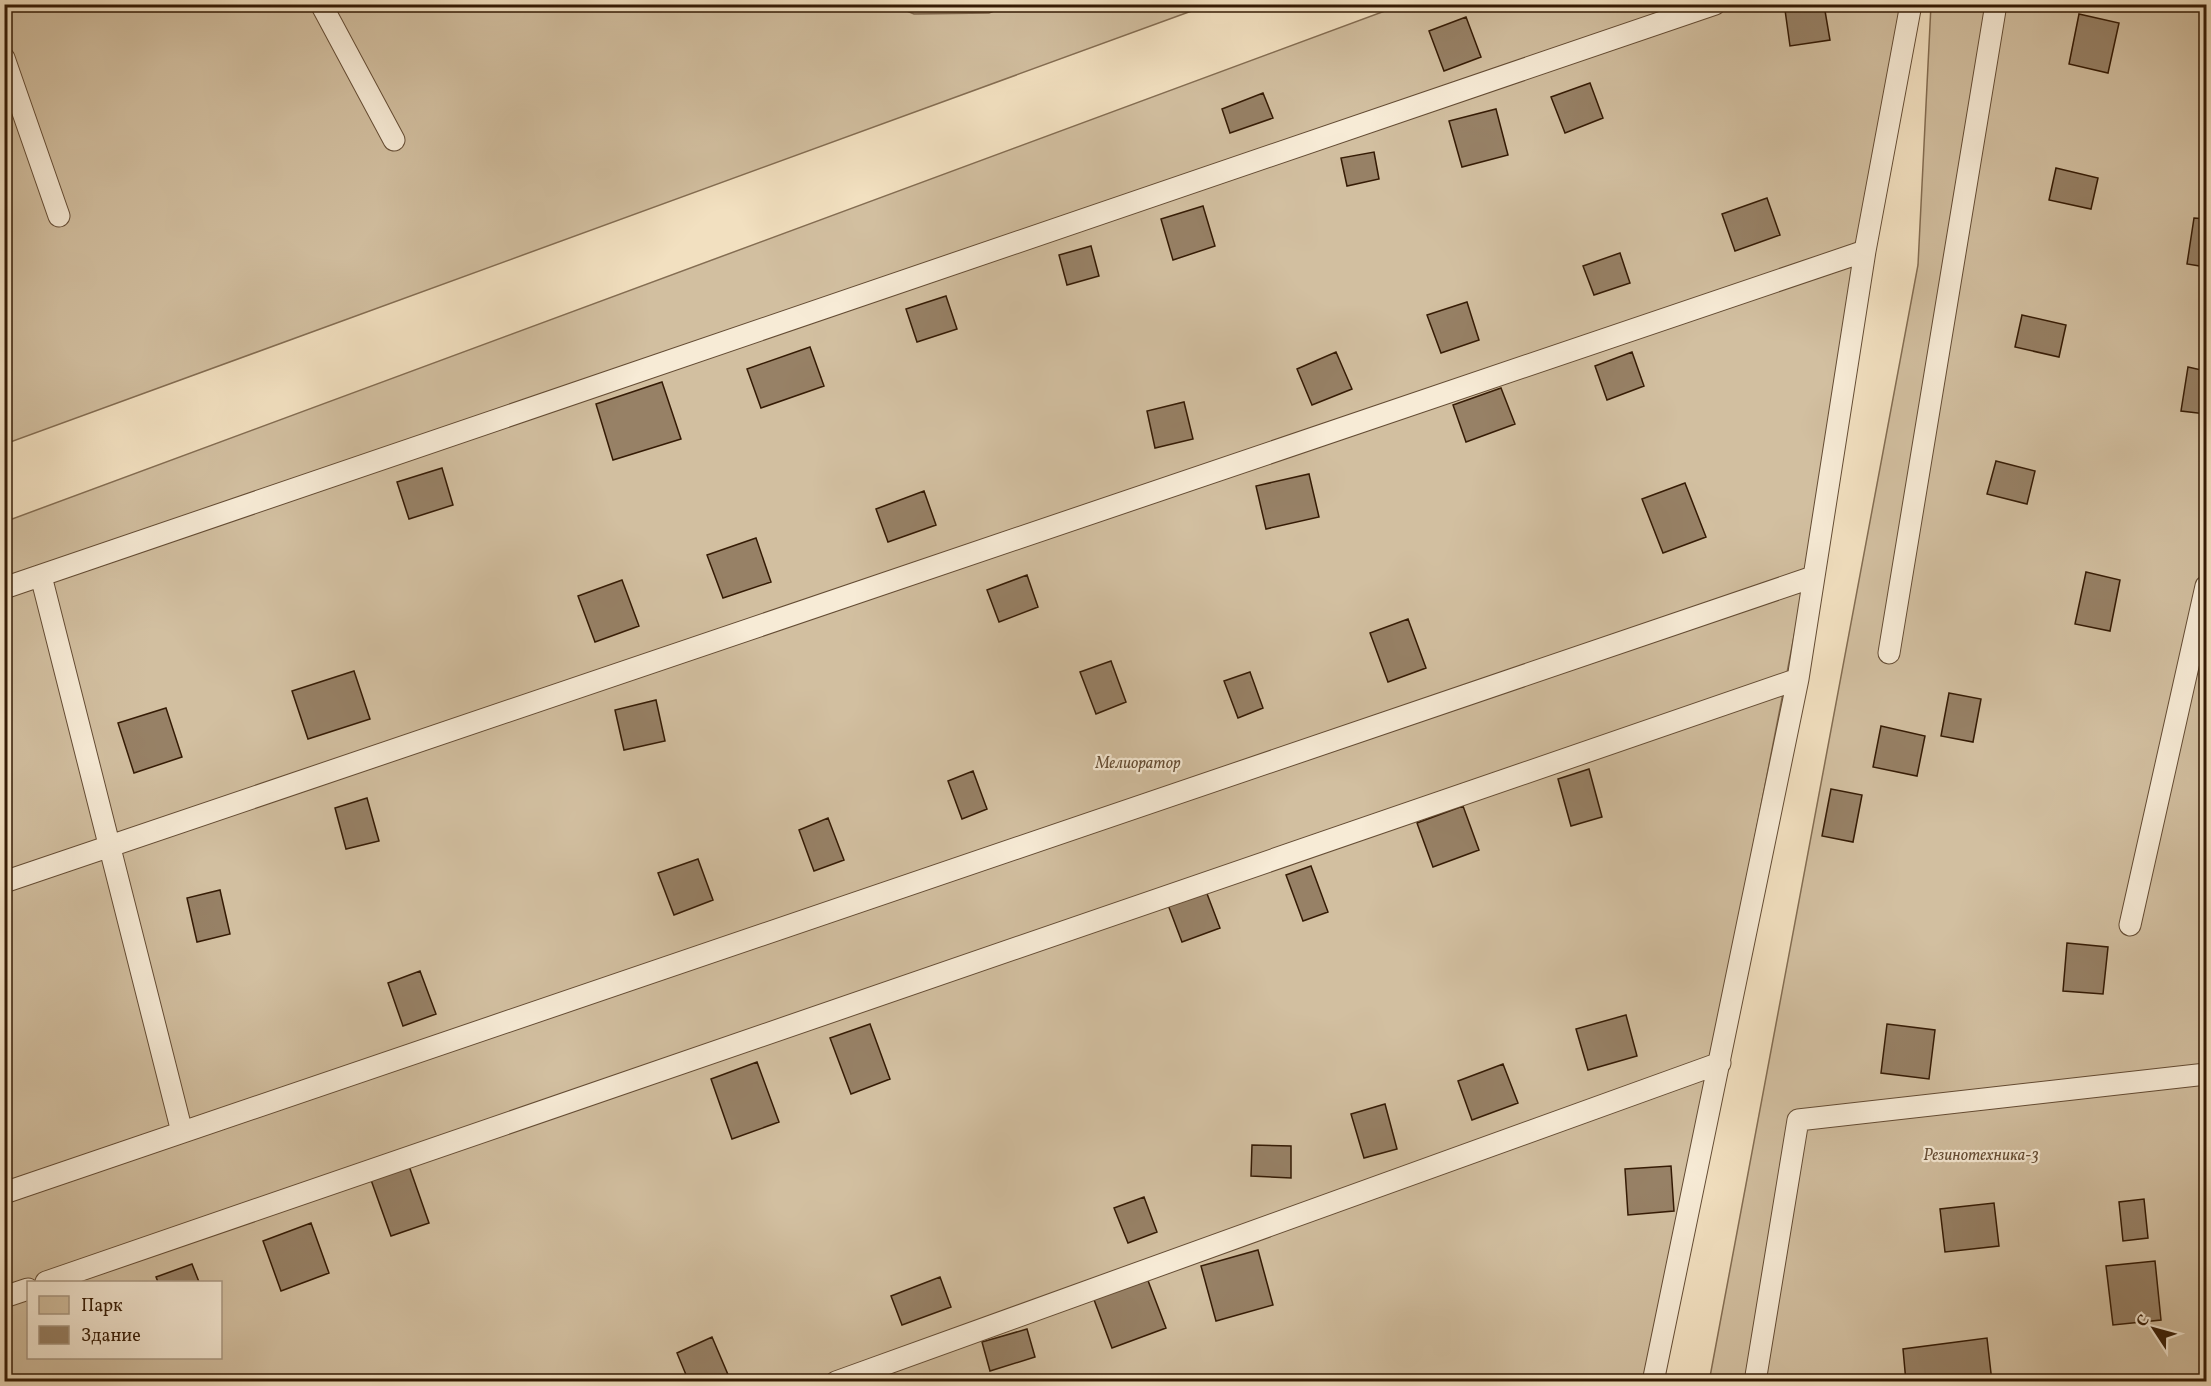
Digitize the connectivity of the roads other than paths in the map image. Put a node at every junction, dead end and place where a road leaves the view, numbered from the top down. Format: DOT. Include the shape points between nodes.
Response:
graph roads {
  1 [pos="321,4"];
  2 [pos="1715,4"];
  3 [pos="1911,4"];
  4 [pos="1996,4"];
  5 [pos="4,58"];
  6 [pos="394,140"];
  7 [pos="58,216"];
  8 [pos="1865,251"];
  9 [pos="40,576"];
  10 [pos="1813,577"];
  11 [pos="2206,586"];
  12 [pos="4,588"];
  13 [pos="1888,653"];
  14 [pos="1798,679"];
  15 [pos="109,846"];
  16 [pos="4,882"];
  17 [pos="2130,925"];
  18 [pos="1720,1063"];
  19 [pos="2206,1074"];
  20 [pos="182,1132"];
  21 [pos="4,1193"];
  22 [pos="49,1281"];
  23 [pos="27,1289"];
  24 [pos="4,1297"];
  25 [pos="836,1382"];
  26 [pos="1653,1382"];
  27 [pos="1755,1382"];
  1 -- 6 [label="lane"];
  2 -- 9 [label="lane"];
  3 -- 8 [label="lane"];
  4 -- 13 [label="lane"];
  5 -- 7 [label="lane"];
  8 -- 10 [label="lane"];
  8 -- 15 [label="lane"];
  9 -- 12 [label="lane"];
  9 -- 15 [label="lane"];
  10 -- 14 [label="lane"];
  10 -- 20 [label="lane"];
  11 -- 17 [label="lane"];
  14 -- 18 [label="lane"];
  14 -- 22 [label="lane"];
  15 -- 16 [label="lane"];
  15 -- 20 [label="lane"];
  18 -- 25 [label="lane"];
  18 -- 26 [label="lane"];
  19 -- 27 [label="lane" via="1798,1120"];
  20 -- 21 [label="lane"];
  23 -- 24 [label="lane"];
}
